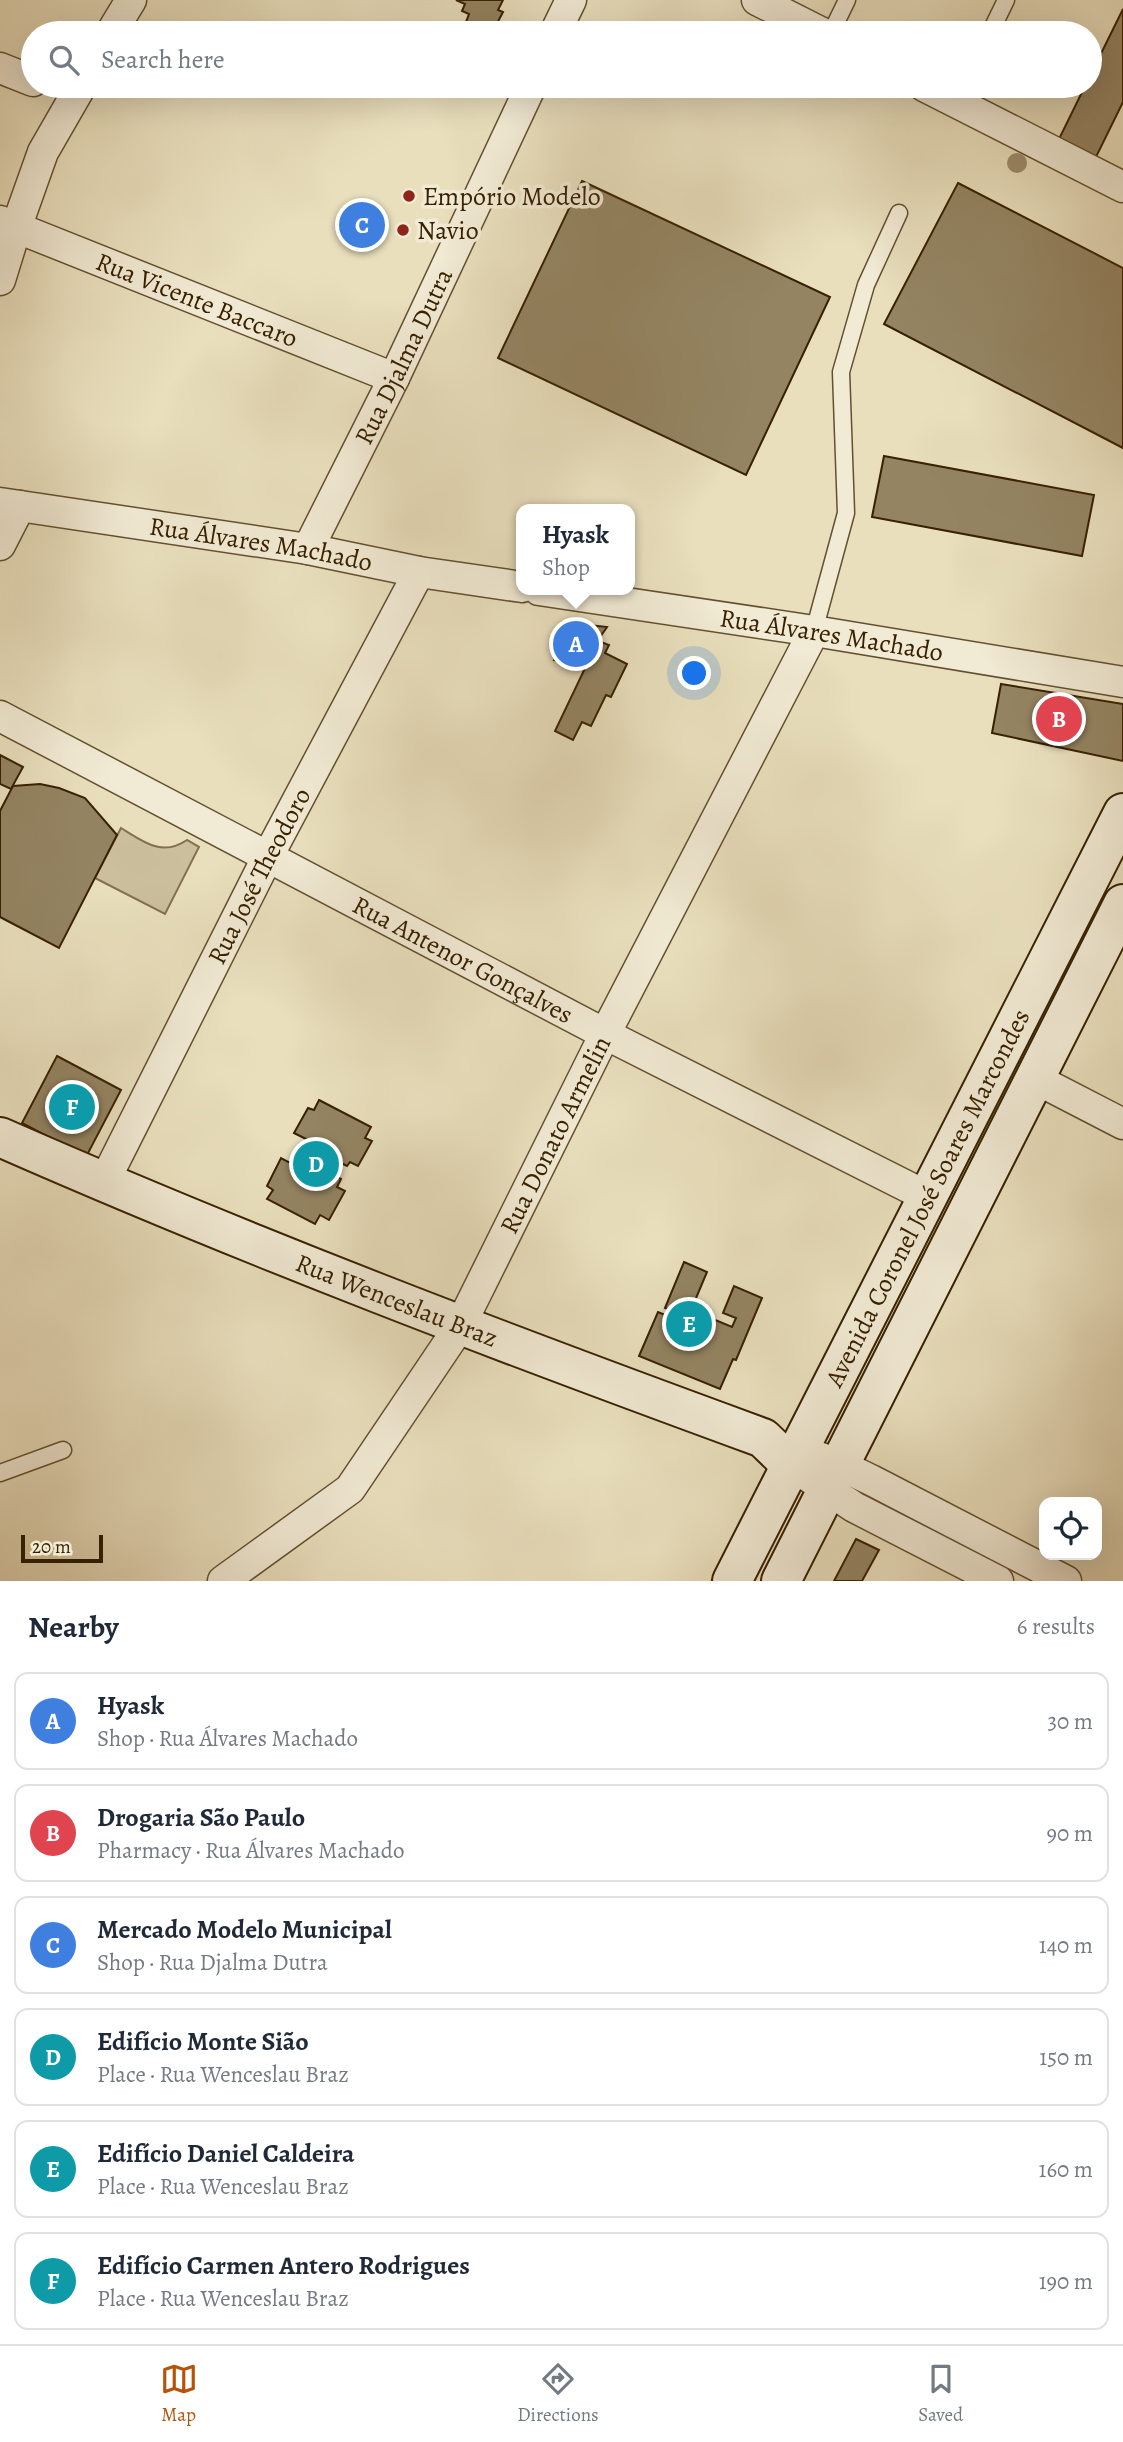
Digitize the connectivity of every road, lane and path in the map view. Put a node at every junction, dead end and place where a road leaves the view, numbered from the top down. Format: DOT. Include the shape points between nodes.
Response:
graph roads {
  1 [pos="131,0"];
  2 [pos="571,0"];
  3 [pos="757,0"];
  4 [pos="847,0"];
  5 [pos="1006,0"];
  6 [pos="118,21"];
  7 [pos="561,21"];
  8 [pos="798,21"];
  9 [pos="837,21"];
  10 [pos="996,21"];
  11 [pos="0,68"];
  12 [pos="21,76"];
  13 [pos="74,98"];
  14 [pos="525,98"];
  15 [pos="967,98"];
  16 [pos="1123,187"];
  17 [pos="899,213"];
  18 [pos="8,224"];
  19 [pos="0,280"];
  20 [pos="394,378"];
  21 [pos="10,504"];
  22 [pos="0,545"];
  23 [pos="308,549"];
  24 [pos="419,572"];
  25 [pos="516,586"];
  26 [pos="573,595"];
  27 [pos="814,631"];
  28 [pos="1123,682"];
  29 [pos="0,716"];
  30 [pos="1123,813"];
  31 [pos="267,858"];
  32 [pos="1123,904"];
  33 [pos="1011,1033"];
  34 [pos="605,1034"];
  35 [pos="1040,1065"];
  36 [pos="1123,1124"];
  37 [pos="0,1136"];
  38 [pos="104,1182"];
  39 [pos="928,1197"];
  40 [pos="460,1326"];
  41 [pos="63,1450"];
  42 [pos="795,1457"];
  43 [pos="0,1474"];
  44 [pos="832,1477"];
  45 [pos="223,1581"];
  46 [pos="732,1581"];
  47 [pos="780,1581"];
  48 [pos="998,1581"];
  49 [pos="1066,1581"];
  1 -- 6 [label="street"];
  2 -- 7 [label="street"];
  3 -- 8 [label="street"];
  4 -- 9 [label="lane"];
  5 -- 10 [label="lane"];
  11 -- 12 [label="street"];
  13 -- 18 [label="street"];
  14 -- 20 [label="street, Rua Djalma Dutra"];
  15 -- 16 [label="street"];
  17 -- 27 [label="lane" via="866,285 841,372 846,513"];
  18 -- 19 [label="street"];
  18 -- 20 [label="street, Rua Vicente Baccaro"];
  20 -- 23 [label="street, Rua Djalma Dutra"];
  21 -- 22 [label="street"];
  21 -- 23 [label="street, Rua Álvares Machado"];
  23 -- 24 [label="street, Rua Álvares Machado"];
  24 -- 25 [label="street, Rua Álvares Machado"];
  24 -- 31 [label="street, Rua José Theodoro"];
  26 -- 27 [label="street, Rua Álvares Machado"];
  27 -- 28 [label="street, Rua Álvares Machado"];
  27 -- 34 [label="street, Rua Donato Armelin"];
  29 -- 31 [label="street, Rua Antenor Gonçalves"];
  30 -- 33 [label="main road, Avenida Coronel José Soares Marcondes"];
  31 -- 34 [label="street, Rua Antenor Gonçalves"];
  31 -- 38 [label="street, Rua José Theodoro"];
  32 -- 35 [label="main road, Avenida Coronel José Soares Marcondes"];
  33 -- 35 [label="main road"];
  33 -- 39 [label="main road, Avenida Coronel José Soares Marcondes"];
  34 -- 39 [label="street, Rua Antenor Gonçalves"];
  34 -- 40 [label="street, Rua Donato Armelin"];
  35 -- 36 [label="street"];
  35 -- 44 [label="main road, Avenida Coronel José Soares Marcondes"];
  37 -- 38 [label="main road, Rua Wenceslau Braz"];
  38 -- 40 [label="main road, Rua Wenceslau Braz"];
  39 -- 42 [label="main road, Avenida Coronel José Soares Marcondes"];
  40 -- 42 [label="main road, Rua Wenceslau Braz" via="762,1438"];
  40 -- 45 [label="street, Rua Donato Armelin" via="350,1489"];
  41 -- 43 [label="lane"];
  42 -- 44 [label="street"];
  42 -- 46 [label="main road, Avenida Coronel José Soares Marcondes"];
  44 -- 47 [label="main road, Avenida Coronel José Soares Marcondes"];
  44 -- 48 [label="street" via="854,1507"];
  44 -- 49 [label="street"];
}
